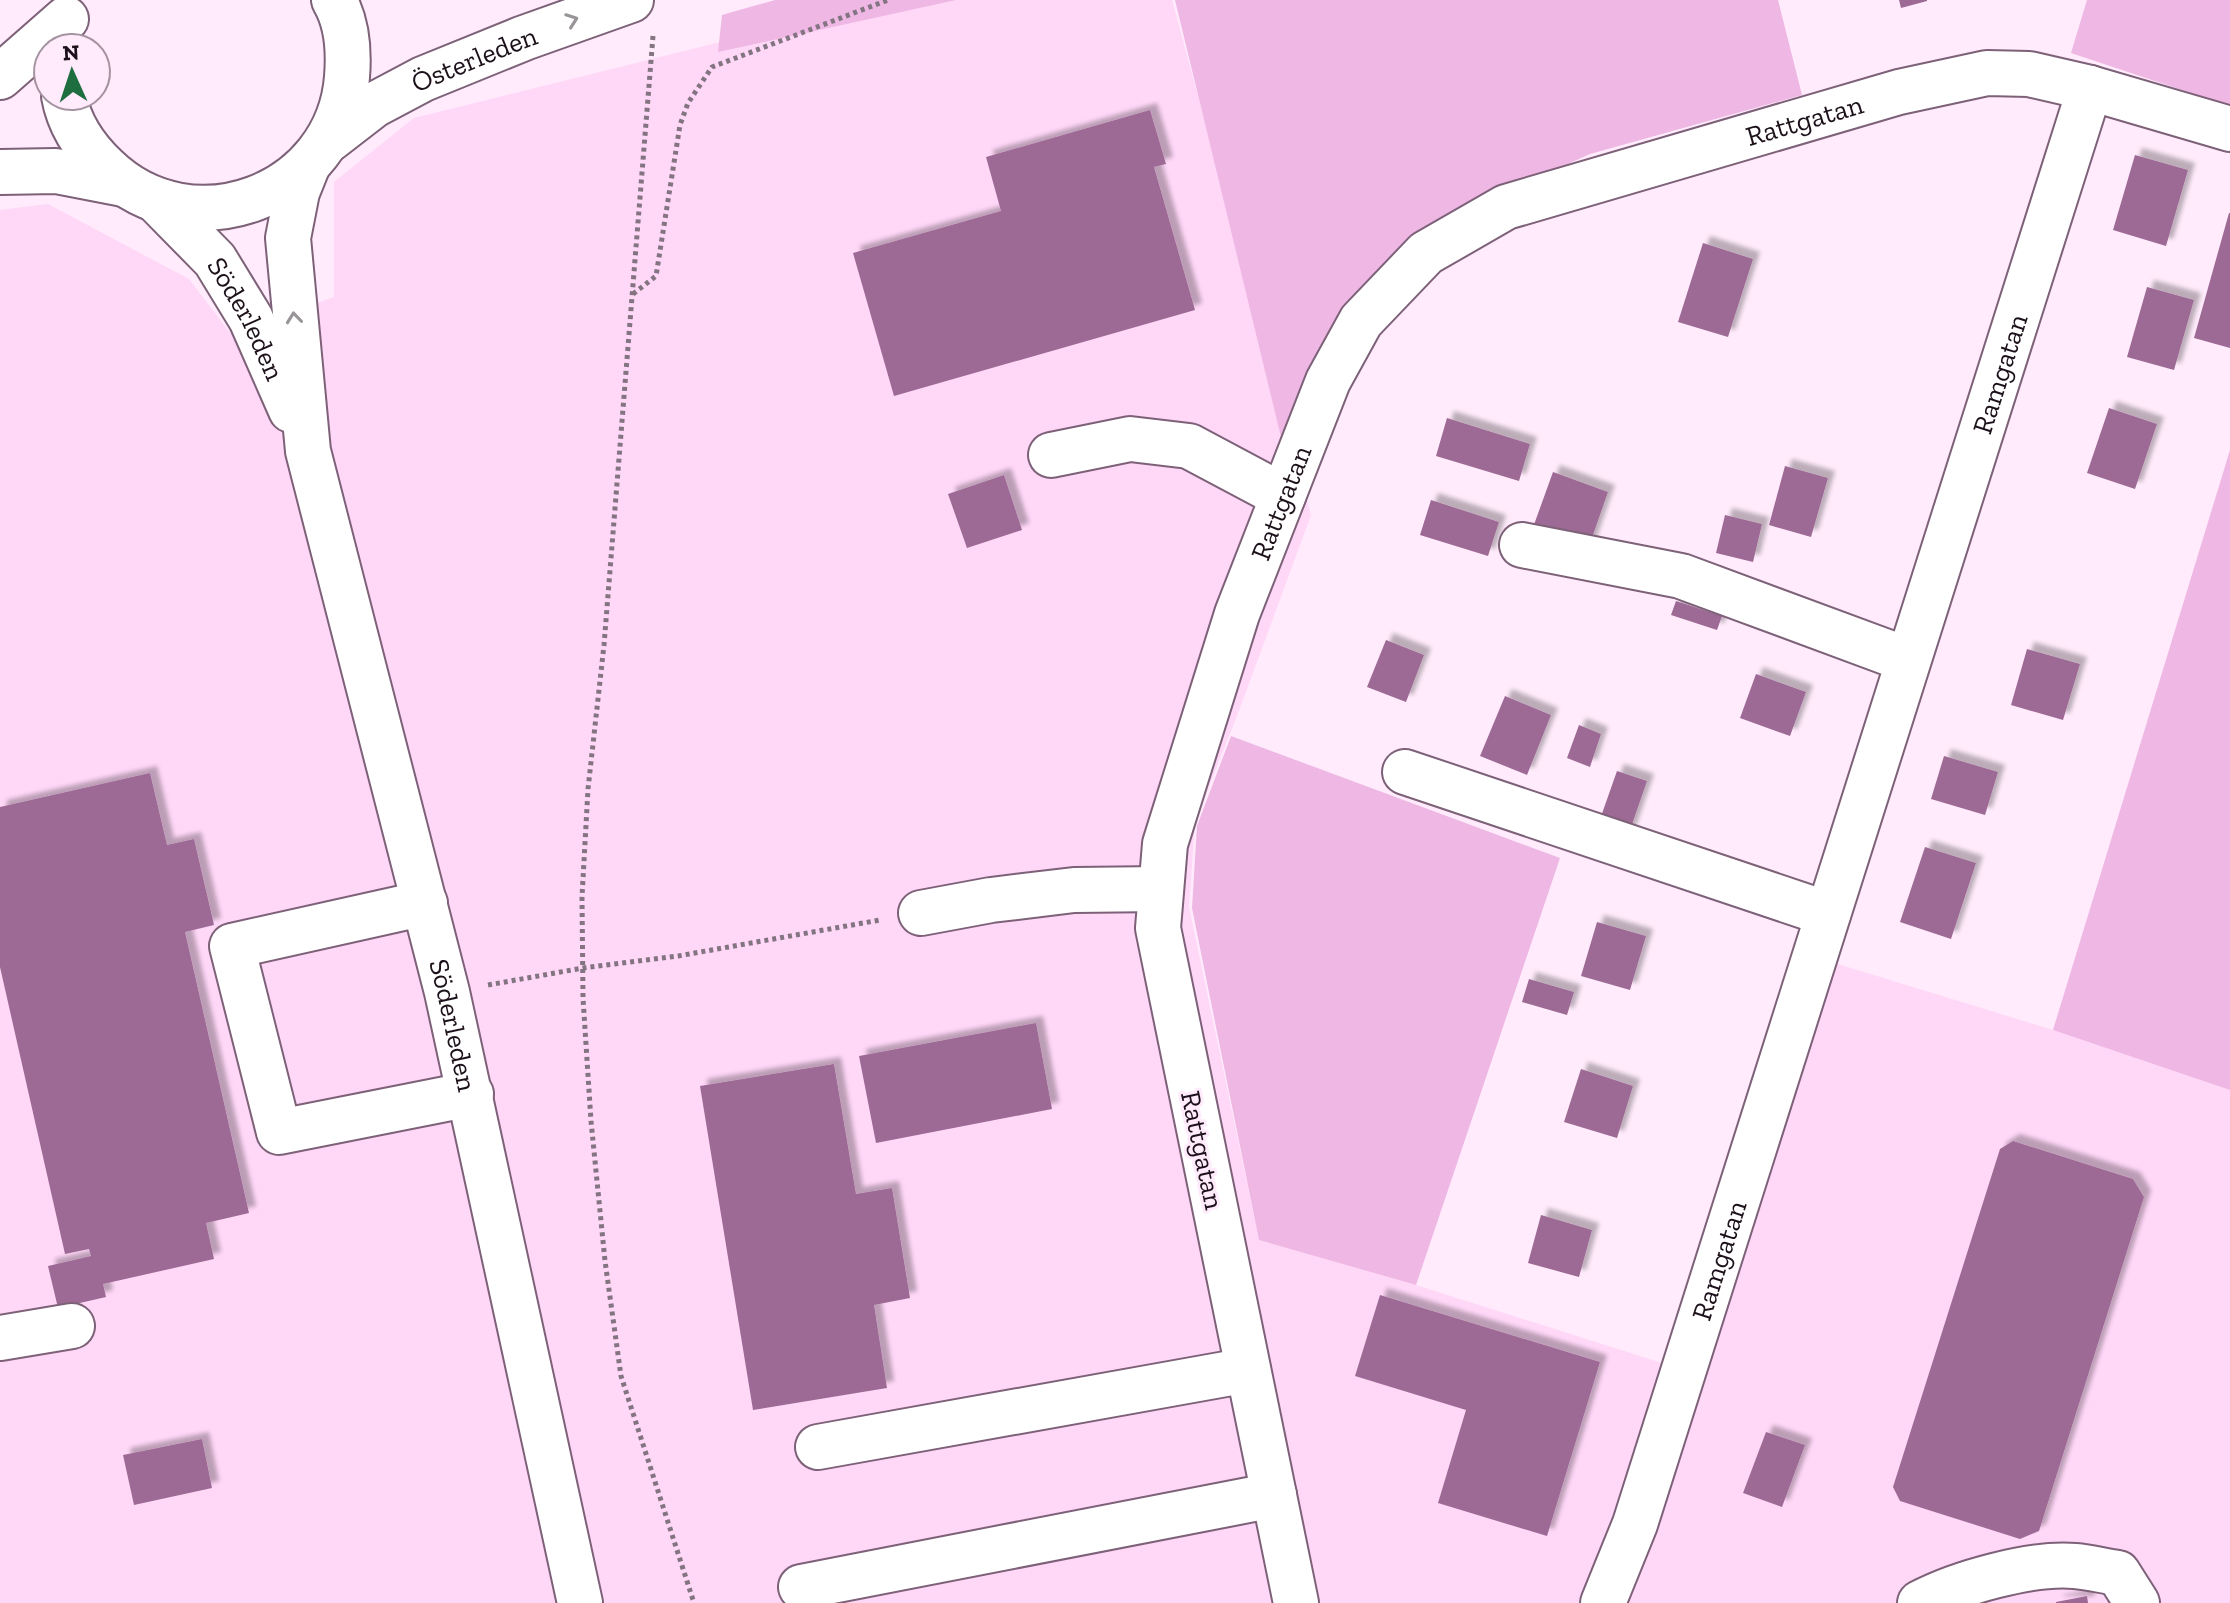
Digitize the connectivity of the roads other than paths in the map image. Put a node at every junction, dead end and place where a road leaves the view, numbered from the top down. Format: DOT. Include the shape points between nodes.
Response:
graph roads {
  1 [pos="334,0"];
  2 [pos="642,18"];
  3 [pos="67,22"];
  4 [pos="0,77"];
  5 [pos="2090,88"];
  6 [pos="68,112"];
  7 [pos="2230,129"];
  8 [pos="318,154"];
  9 [pos="0,172"];
  10 [pos="140,193"];
  11 [pos="308,451"];
  12 [pos="1051,455"];
  13 [pos="1283,496"];
  14 [pos="1522,545"];
  15 [pos="1908,660"];
  16 [pos="1405,772"];
  17 [pos="1161,889"];
  18 [pos="425,903"];
  19 [pos="921,913"];
  20 [pos="1828,914"];
  21 [pos="471,1094"];
  22 [pos="72,1326"];
  23 [pos="0,1338"];
  24 [pos="1248,1370"];
  25 [pos="818,1447"];
  26 [pos="1274,1495"];
  27 [pos="801,1587"];
  28 [pos="580,1603"];
  29 [pos="1296,1603"];
  30 [pos="1603,1603"];
  31 [pos="1920,1603"];
  32 [pos="2137,1603"];
  1 -- 8 [label="street, Söderleden" via="349,52 346,98"];
  8 -- 2 [label="street, Österleden, one-way" via="374,105 423,79 524,38"];
  3 -- 4 [label="street"];
  5 -- 7 [label="street, Rattgatan"];
  5 -- 13 [label="street, Rattgatan" via="2029,74 1987,73 1899,92 1506,207 1426,253 1361,321 1328,381"];
  5 -- 15 [label="street, Ramgatan"];
  6 -- 10 [label="street, Söderleden" via="89,152"];
  8 -- 10 [label="street, Österleden" via="275,191 238,206 198,209"];
  11 -- 8 [label="street, Söderleden, one-way" via="288,238 297,192"];
  9 -- 10 [label="street" via="56,171"];
  10 -- 11 [label="street, Söderleden" via="215,260 251,319"];
  11 -- 18 [label="street, Söderleden"];
  12 -- 13 [label="street" via="1130,439 1189,446"];
  13 -- 17 [label="street, Rattgatan" via="1237,614 1165,844"];
  14 -- 15 [label="street" via="1681,576"];
  15 -- 20 [label="street, Ramgatan"];
  16 -- 20 [label="street"];
  17 -- 19 [label="street" via="1074,890"];
  17 -- 24 [label="street, Rattgatan" via="1158,928"];
  18 -- 21 [label="street, Söderleden"];
  18 -- 21 [label="street" via="232,946 279,1132"];
  20 -- 30 [label="street, Ramgatan" via="1635,1524"];
  21 -- 28 [label="street, Söderleden"];
  22 -- 23 [label="street"];
  24 -- 25 [label="street"];
  24 -- 26 [label="street, Rattgatan"];
  26 -- 27 [label="street"];
  26 -- 29 [label="street, Rattgatan"];
  31 -- 32 [label="street" via="1944,1590 2022,1570 2073,1566 2118,1573"];
}
